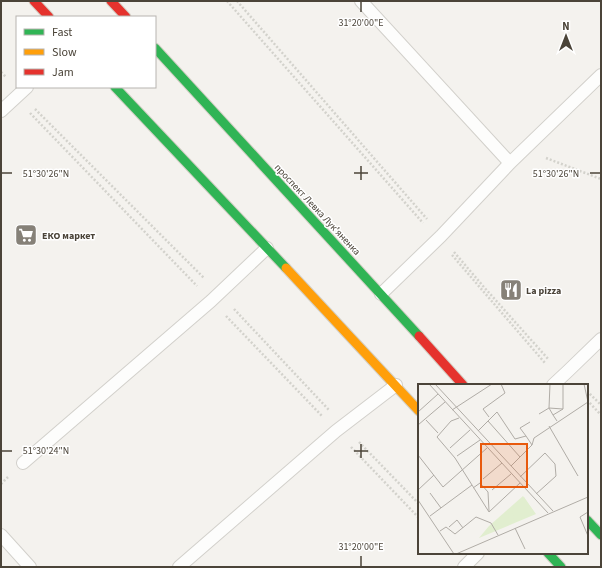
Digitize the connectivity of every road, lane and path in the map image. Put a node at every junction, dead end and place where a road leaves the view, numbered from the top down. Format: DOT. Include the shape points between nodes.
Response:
graph roads {
  1 [pos="34,1"];
  2 [pos="111,1"];
  3 [pos="227,1"];
  4 [pos="238,1"];
  5 [pos="361,1"];
  6 [pos="48,16"];
  7 [pos="125,16"];
  8 [pos="156,49"];
  9 [pos="601,75"];
  10 [pos="26,88"];
  11 [pos="116,88"];
  12 [pos="1,111"];
  13 [pos="524,150"];
  14 [pos="510,163"];
  15 [pos="601,179"];
  16 [pos="440,238"];
  17 [pos="267,248"];
  18 [pos="381,294"];
  19 [pos="601,339"];
  20 [pos="545,363"];
  21 [pos="563,376"];
  22 [pos="462,384"];
  23 [pos="553,384"];
  24 [pos="396,385"];
  25 [pos="588,392"];
  26 [pos="588,401"];
  27 [pos="601,405"];
  28 [pos="418,410"];
  29 [pos="601,415"];
  30 [pos="23,463"];
  31 [pos="588,521"];
  32 [pos="1,535"];
  33 [pos="601,535"];
  34 [pos="477,554"];
  35 [pos="549,554"];
  36 [pos="30,567"];
  37 [pos="179,567"];
  38 [pos="464,567"];
  39 [pos="561,567"];
  1 -- 6 [label="main road"];
  2 -- 7 [label="main road"];
  3 -- 16 [label="path"];
  4 -- 16 [label="path"];
  5 -- 14 [label="lane"];
  8 -- 18 [label="main road, проспект Левка Лукʼяненка"];
  9 -- 13 [label="lane"];
  10 -- 12 [label="lane"];
  11 -- 17 [label="main road"];
  13 -- 14 [label="lane"];
  13 -- 15 [label="path"];
  14 -- 16 [label="lane"];
  16 -- 18 [label="lane"];
  16 -- 20 [label="path"];
  16 -- 21 [label="path"];
  17 -- 24 [label="main road"];
  17 -- 30 [label="lane" via="211,301"];
  18 -- 22 [label="main road, проспект Левка Лукʼяненка"];
  19 -- 21 [label="lane"];
  21 -- 23 [label="lane"];
  24 -- 28 [label="main road"];
  24 -- 37 [label="lane" via="336,431"];
  25 -- 27 [label="path"];
  26 -- 29 [label="path"];
  31 -- 33 [label="main road"];
  32 -- 36 [label="lane"];
  34 -- 38 [label="lane"];
  35 -- 39 [label="main road"];
}
